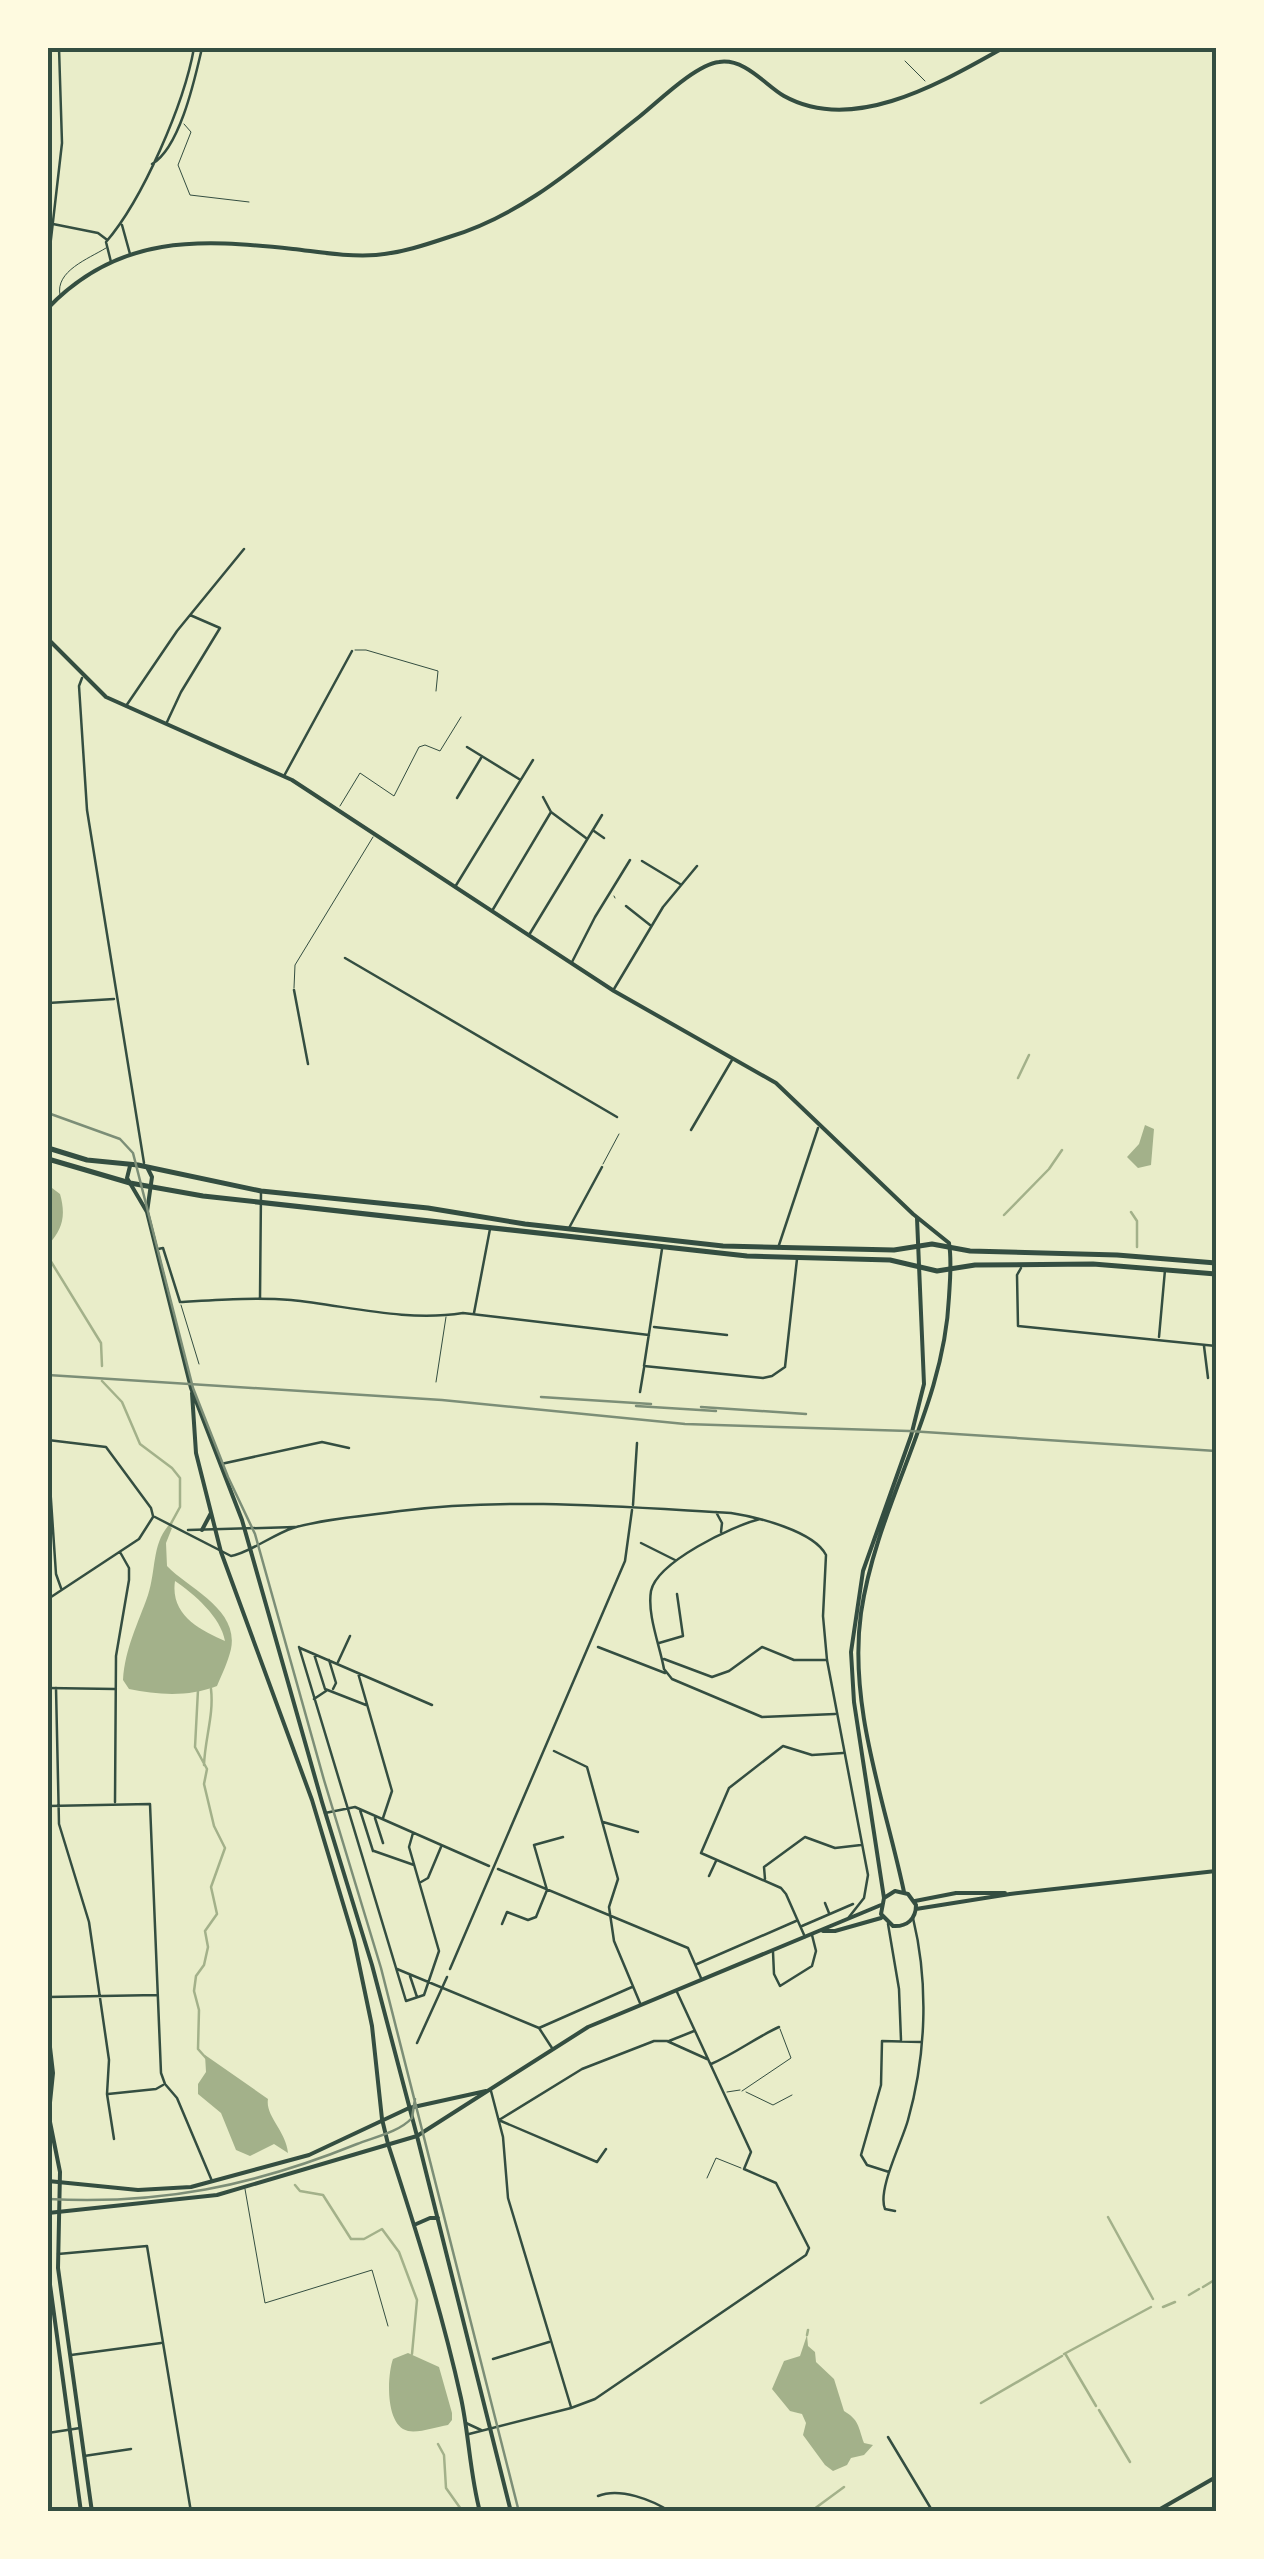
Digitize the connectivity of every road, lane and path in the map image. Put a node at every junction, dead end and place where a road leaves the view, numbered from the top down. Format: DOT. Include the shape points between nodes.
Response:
graph roads {
  1 [pos="58,48"];
  2 [pos="194,48"];
  3 [pos="202,48"];
  4 [pos="1003,48"];
  5 [pos="906,61"];
  6 [pos="925,81"];
  7 [pos="172,119"];
  8 [pos="180,122"];
  9 [pos="151,165"];
  10 [pos="250,202"];
  11 [pos="53,224"];
  12 [pos="122,224"];
  13 [pos="114,234"];
  14 [pos="124,238"];
  15 [pos="108,240"];
  16 [pos="106,248"];
  17 [pos="130,254"];
  18 [pos="111,262"];
  19 [pos="48,264"];
  20 [pos="60,295"];
  21 [pos="48,308"];
  22 [pos="244,549"];
  23 [pos="190,615"];
  24 [pos="48,638"];
  25 [pos="54,646"];
  26 [pos="48,650"];
  27 [pos="352,651"];
  28 [pos="83,676"];
  29 [pos="436,690"];
  30 [pos="125,707"];
  31 [pos="460,717"];
  32 [pos="167,724"];
  33 [pos="467,747"];
  34 [pos="482,756"];
  35 [pos="532,760"];
  36 [pos="284,776"];
  37 [pos="520,780"];
  38 [pos="544,797"];
  39 [pos="457,798"];
  40 [pos="337,811"];
  41 [pos="552,812"];
  42 [pos="602,816"];
  43 [pos="592,830"];
  44 [pos="374,835"];
  45 [pos="604,838"];
  46 [pos="588,839"];
  47 [pos="630,860"];
  48 [pos="642,861"];
  49 [pos="696,866"];
  50 [pos="681,885"];
  51 [pos="454,888"];
  52 [pos="626,906"];
  53 [pos="491,912"];
  54 [pos="651,926"];
  55 [pos="528,936"];
  56 [pos="345,958"];
  57 [pos="571,964"];
  58 [pos="294,990"];
  59 [pos="614,991"];
  60 [pos="116,998"];
  61 [pos="48,1003"];
  62 [pos="732,1058"];
  63 [pos="308,1064"];
  64 [pos="617,1118"];
  65 [pos="820,1124"];
  66 [pos="691,1130"];
  67 [pos="619,1134"];
  68 [pos="48,1148"];
  69 [pos="48,1158"];
  70 [pos="130,1164"];
  71 [pos="146,1166"];
  72 [pos="602,1167"];
  73 [pos="130,1184"];
  74 [pos="151,1188"];
  75 [pos="261,1191"];
  76 [pos="260,1203"];
  77 [pos="147,1212"];
  78 [pos="917,1218"];
  79 [pos="490,1228"];
  80 [pos="568,1229"];
  81 [pos="918,1246"];
  82 [pos="663,1247"];
  83 [pos="950,1248"];
  84 [pos="160,1249"];
  85 [pos="778,1249"];
  86 [pos="798,1259"];
  87 [pos="1216,1263"];
  88 [pos="1009,1265"];
  89 [pos="1022,1265"];
  90 [pos="919,1267"];
  91 [pos="952,1269"];
  92 [pos="1166,1269"];
  93 [pos="1216,1274"];
  94 [pos="1017,1275"];
  95 [pos="260,1300"];
  96 [pos="180,1302"];
  97 [pos="474,1314"];
  98 [pos="446,1317"];
  99 [pos="652,1327"];
  100 [pos="649,1335"];
  101 [pos="727,1335"];
  102 [pos="1158,1340"];
  103 [pos="1204,1345"];
  104 [pos="1216,1346"];
  105 [pos="199,1364"];
  106 [pos="644,1366"];
  107 [pos="1208,1378"];
  108 [pos="436,1382"];
  109 [pos="192,1388"];
  110 [pos="640,1392"];
  111 [pos="48,1440"];
  112 [pos="637,1444"];
  113 [pos="349,1448"];
  114 [pos="48,1456"];
  115 [pos="221,1464"];
  116 [pos="210,1512"];
  117 [pos="716,1512"];
  118 [pos="153,1516"];
  119 [pos="761,1518"];
  120 [pos="244,1527"];
  121 [pos="296,1528"];
  122 [pos="215,1529"];
  123 [pos="185,1530"];
  124 [pos="202,1530"];
  125 [pos="721,1533"];
  126 [pos="641,1543"];
  127 [pos="250,1548"];
  128 [pos="120,1552"];
  129 [pos="222,1552"];
  130 [pos="676,1562"];
  131 [pos="63,1591"];
  132 [pos="677,1594"];
  133 [pos="48,1599"];
  134 [pos="350,1636"];
  135 [pos="658,1643"];
  136 [pos="598,1647"];
  137 [pos="314,1654"];
  138 [pos="662,1659"];
  139 [pos="329,1660"];
  140 [pos="827,1660"];
  141 [pos="338,1664"];
  142 [pos="358,1674"];
  143 [pos="666,1674"];
  144 [pos="48,1688"];
  145 [pos="56,1688"];
  146 [pos="115,1689"];
  147 [pos="330,1690"];
  148 [pos="314,1700"];
  149 [pos="432,1705"];
  150 [pos="368,1706"];
  151 [pos="836,1714"];
  152 [pos="554,1751"];
  153 [pos="844,1752"];
  154 [pos="115,1804"];
  155 [pos="58,1805"];
  156 [pos="48,1806"];
  157 [pos="346,1807"];
  158 [pos="360,1809"];
  159 [pos="326,1813"];
  160 [pos="375,1816"];
  161 [pos="383,1820"];
  162 [pos="602,1822"];
  163 [pos="638,1832"];
  164 [pos="413,1833"];
  165 [pos="563,1837"];
  166 [pos="383,1843"];
  167 [pos="863,1845"];
  168 [pos="442,1846"];
  169 [pos="373,1851"];
  170 [pos="338,1856"];
  171 [pos="330,1858"];
  172 [pos="717,1860"];
  173 [pos="362,1861"];
  174 [pos="414,1865"];
  175 [pos="489,1866"];
  176 [pos="498,1869"];
  177 [pos="1216,1871"];
  178 [pos="709,1876"];
  179 [pos="765,1881"];
  180 [pos="420,1882"];
  181 [pos="547,1890"];
  182 [pos="904,1892"];
  183 [pos="1010,1894"];
  184 [pos="884,1898"];
  185 [pos="914,1901"];
  186 [pos="825,1903"];
  187 [pos="853,1904"];
  188 [pos="881,1906"];
  189 [pos="916,1909"];
  190 [pos="609,1914"];
  191 [pos="829,1914"];
  192 [pos="848,1918"];
  193 [pos="883,1918"];
  194 [pos="913,1918"];
  195 [pos="798,1920"];
  196 [pos="888,1923"];
  197 [pos="502,1924"];
  198 [pos="800,1926"];
  199 [pos="823,1930"];
  200 [pos="812,1934"];
  201 [pos="805,1937"];
  202 [pos="774,1950"];
  203 [pos="696,1964"];
  204 [pos="396,1969"];
  205 [pos="450,1969"];
  206 [pos="410,1974"];
  207 [pos="447,1977"];
  208 [pos="702,1980"];
  209 [pos="429,1982"];
  210 [pos="633,1986"];
  211 [pos="441,1987"];
  212 [pos="676,1990"];
  213 [pos="159,1994"];
  214 [pos="48,1997"];
  215 [pos="100,1998"];
  216 [pos="418,1998"];
  217 [pos="641,2004"];
  218 [pos="372,2026"];
  219 [pos="778,2026"];
  220 [pos="388,2028"];
  221 [pos="538,2028"];
  222 [pos="48,2030"];
  223 [pos="695,2030"];
  224 [pos="901,2041"];
  225 [pos="667,2042"];
  226 [pos="922,2042"];
  227 [pos="417,2043"];
  228 [pos="552,2049"];
  229 [pos="709,2062"];
  230 [pos="165,2084"];
  231 [pos="491,2090"];
  232 [pos="742,2091"];
  233 [pos="108,2094"];
  234 [pos="724,2094"];
  235 [pos="792,2095"];
  236 [pos="454,2097"];
  237 [pos="410,2108"];
  238 [pos="463,2108"];
  239 [pos="382,2119"];
  240 [pos="48,2120"];
  241 [pos="499,2120"];
  242 [pos="417,2136"];
  243 [pos="114,2139"];
  244 [pos="389,2146"];
  245 [pos="606,2150"];
  246 [pos="744,2170"];
  247 [pos="890,2172"];
  248 [pos="707,2178"];
  249 [pos="48,2180"];
  250 [pos="60,2182"];
  251 [pos="212,2182"];
  252 [pos="245,2188"];
  253 [pos="894,2211"];
  254 [pos="58,2212"];
  255 [pos="48,2213"];
  256 [pos="438,2218"];
  257 [pos="414,2225"];
  258 [pos="57,2254"];
  259 [pos="58,2268"];
  260 [pos="48,2274"];
  261 [pos="60,2283"];
  262 [pos="388,2326"];
  263 [pos="551,2342"];
  264 [pos="163,2343"];
  265 [pos="71,2355"];
  266 [pos="493,2360"];
  267 [pos="571,2408"];
  268 [pos="466,2423"];
  269 [pos="80,2428"];
  270 [pos="490,2429"];
  271 [pos="70,2430"];
  272 [pos="482,2431"];
  273 [pos="48,2432"];
  274 [pos="468,2434"];
  275 [pos="888,2437"];
  276 [pos="132,2449"];
  277 [pos="84,2456"];
  278 [pos="1216,2477"];
  279 [pos="598,2496"];
  280 [pos="81,2512"];
  281 [pos="92,2512"];
  282 [pos="191,2512"];
  283 [pos="480,2512"];
  284 [pos="511,2512"];
  285 [pos="671,2512"];
  286 [pos="933,2512"];
  287 [pos="1155,2512"];
  1 -- 11 [label="street" via="62,143"];
  2 -- 7 [label="street"];
  3 -- 8 [label="street"];
  4 -- 17 [label="street" via="929,86 848,110 809,106 738,64 714,63 526,203 469,231 402,250 353,255 205,241"];
  5 -- 6 [label="lane"];
  7 -- 8 [label="lane"];
  7 -- 9 [label="street"];
  8 -- 9 [label="street"];
  8 -- 10 [label="lane" via="190,130 178,165 190,195"];
  9 -- 12 [label="street"];
  11 -- 15 [label="street"];
  11 -- 19 [label="street"];
  12 -- 13 [label="street"];
  12 -- 14 [label="street"];
  13 -- 14 [label="street"];
  13 -- 15 [label="street"];
  14 -- 17 [label="street"];
  15 -- 16 [label="street"];
  16 -- 18 [label="street"];
  16 -- 20 [label="lane" via="63,276"];
  17 -- 18 [label="street"];
  18 -- 20 [label="street"];
  20 -- 21 [label="street"];
  22 -- 23 [label="street"];
  23 -- 30 [label="street"];
  23 -- 32 [label="street" via="220,628"];
  24 -- 25 [label="street"];
  25 -- 26 [label="street"];
  25 -- 28 [label="street"];
  27 -- 29 [label="lane" via="438,671"];
  27 -- 36 [label="street"];
  28 -- 30 [label="street"];
  28 -- 60 [label="street" via="78,686 86,793"];
  30 -- 32 [label="street"];
  31 -- 40 [label="lane" via="440,751 419,747 394,796 360,773"];
  32 -- 36 [label="street"];
  33 -- 34 [label="street"];
  34 -- 37 [label="street"];
  34 -- 39 [label="street"];
  35 -- 37 [label="street"];
  36 -- 40 [label="street"];
  37 -- 51 [label="street"];
  38 -- 41 [label="street"];
  40 -- 44 [label="street"];
  41 -- 46 [label="street"];
  41 -- 53 [label="street"];
  42 -- 43 [label="street"];
  43 -- 45 [label="street"];
  43 -- 46 [label="street"];
  44 -- 51 [label="street"];
  44 -- 58 [label="lane" via="295,965"];
  46 -- 55 [label="street"];
  47 -- 57 [label="street"];
  48 -- 50 [label="street"];
  49 -- 50 [label="street"];
  50 -- 54 [label="street"];
  51 -- 53 [label="street"];
  52 -- 54 [label="street"];
  53 -- 55 [label="street"];
  54 -- 59 [label="street"];
  55 -- 57 [label="street"];
  56 -- 64 [label="street"];
  57 -- 59 [label="street"];
  58 -- 63 [label="street"];
  59 -- 62 [label="street"];
  60 -- 61 [label="street"];
  60 -- 71 [label="street"];
  62 -- 65 [label="street" via="776,1083"];
  62 -- 66 [label="street"];
  65 -- 78 [label="street"];
  65 -- 85 [label="street"];
  67 -- 72 [label="lane"];
  68 -- 70 [label="main road"];
  69 -- 73 [label="main road"];
  70 -- 71 [label="main road"];
  70 -- 73 [label="street"];
  71 -- 74 [label="street"];
  71 -- 75 [label="main road"];
  72 -- 80 [label="street"];
  73 -- 74 [label="main road"];
  73 -- 77 [label="street"];
  74 -- 76 [label="main road"];
  74 -- 77 [label="street"];
  75 -- 76 [label="street"];
  75 -- 80 [label="main road"];
  76 -- 79 [label="main road"];
  76 -- 95 [label="street"];
  77 -- 84 [label="street"];
  78 -- 81 [label="street"];
  78 -- 83 [label="street"];
  79 -- 82 [label="main road"];
  79 -- 97 [label="street"];
  80 -- 85 [label="main road"];
  81 -- 83 [label="main road"];
  81 -- 85 [label="main road"];
  81 -- 90 [label="street"];
  82 -- 86 [label="main road"];
  82 -- 99 [label="street"];
  83 -- 87 [label="main road"];
  83 -- 91 [label="street"];
  84 -- 96 [label="street"];
  84 -- 109 [label="street"];
  86 -- 90 [label="main road" via="890,1260"];
  86 -- 106 [label="street" via="784,1367 772,1376"];
  88 -- 89 [label="main road"];
  88 -- 91 [label="main road"];
  88 -- 94 [label="street"];
  89 -- 92 [label="main road"];
  89 -- 94 [label="street"];
  90 -- 91 [label="main road"];
  90 -- 184 [label="street" via="921,1401 863,1571 851,1652"];
  91 -- 182 [label="street" via="940,1368 875,1555 859,1634 864,1712"];
  92 -- 93 [label="main road"];
  92 -- 102 [label="street"];
  94 -- 102 [label="street" via="1018,1326"];
  95 -- 96 [label="street"];
  95 -- 98 [label="street"];
  96 -- 105 [label="lane"];
  97 -- 98 [label="street"];
  97 -- 100 [label="street"];
  98 -- 108 [label="lane"];
  99 -- 100 [label="street"];
  99 -- 101 [label="street"];
  100 -- 106 [label="street"];
  102 -- 103 [label="street"];
  103 -- 104 [label="street"];
  103 -- 107 [label="street"];
  106 -- 110 [label="street"];
  109 -- 115 [label="street"];
  109 -- 116 [label="street" via="196,1453"];
  111 -- 118 [label="street" via="106,1446"];
  112 -- 205 [label="street" via="625,1561"];
  113 -- 115 [label="street" via="322,1442"];
  114 -- 131 [label="street" via="56,1574"];
  115 -- 120 [label="street"];
  116 -- 122 [label="street"];
  116 -- 124 [label="street"];
  117 -- 119 [label="street"];
  117 -- 121 [label="street" via="452,1508"];
  117 -- 125 [label="street"];
  118 -- 123 [label="street"];
  118 -- 128 [label="street" via="139,1539"];
  119 -- 125 [label="street"];
  119 -- 140 [label="street" via="821,1545 827,1560"];
  120 -- 121 [label="street"];
  120 -- 122 [label="street"];
  120 -- 127 [label="street"];
  121 -- 127 [label="street"];
  122 -- 124 [label="street"];
  122 -- 129 [label="street"];
  123 -- 124 [label="street"];
  123 -- 129 [label="street"];
  125 -- 130 [label="street"];
  126 -- 130 [label="street"];
  127 -- 129 [label="street" via="234,1556"];
  127 -- 159 [label="street"];
  128 -- 131 [label="street"];
  128 -- 146 [label="street" via="129,1580"];
  129 -- 171 [label="street"];
  130 -- 135 [label="street" via="651,1591"];
  131 -- 133 [label="street"];
  132 -- 135 [label="street" via="683,1636"];
  134 -- 141 [label="street"];
  135 -- 138 [label="street"];
  136 -- 143 [label="street"];
  137 -- 139 [label="street"];
  137 -- 147 [label="street"];
  137 -- 148 [label="street" via="299,1647"];
  138 -- 140 [label="street" via="712,1677 762,1647 794,1660"];
  138 -- 143 [label="street"];
  139 -- 141 [label="street"];
  139 -- 147 [label="street" via="336,1683"];
  140 -- 151 [label="street"];
  141 -- 142 [label="street"];
  142 -- 149 [label="street"];
  142 -- 150 [label="street"];
  143 -- 151 [label="street" via="762,1717"];
  144 -- 145 [label="street"];
  145 -- 146 [label="street"];
  145 -- 155 [label="street"];
  146 -- 154 [label="street"];
  147 -- 148 [label="street"];
  147 -- 150 [label="street"];
  148 -- 157 [label="street"];
  150 -- 161 [label="street" via="392,1791"];
  151 -- 153 [label="street"];
  152 -- 162 [label="street" via="587,1767"];
  153 -- 167 [label="street"];
  153 -- 172 [label="street" via="812,1755 783,1746 731,1786 702,1852"];
  154 -- 155 [label="street"];
  154 -- 213 [label="street" via="149,1803"];
  155 -- 156 [label="street"];
  155 -- 215 [label="street" via="86,1910"];
  157 -- 158 [label="street"];
  157 -- 159 [label="street"];
  157 -- 173 [label="street"];
  158 -- 160 [label="street"];
  158 -- 169 [label="street"];
  159 -- 170 [label="street"];
  160 -- 161 [label="street"];
  160 -- 166 [label="street"];
  161 -- 164 [label="street"];
  162 -- 163 [label="street"];
  162 -- 190 [label="street" via="618,1882"];
  164 -- 168 [label="street"];
  164 -- 174 [label="street"];
  165 -- 181 [label="street" via="534,1846"];
  167 -- 179 [label="street" via="835,1848 802,1838 764,1867"];
  167 -- 192 [label="street" via="868,1886"];
  168 -- 175 [label="street"];
  168 -- 180 [label="street"];
  169 -- 173 [label="street"];
  169 -- 174 [label="street"];
  170 -- 171 [label="street"];
  170 -- 220 [label="street"];
  171 -- 218 [label="street"];
  172 -- 178 [label="street"];
  172 -- 179 [label="street"];
  173 -- 204 [label="street"];
  174 -- 180 [label="street"];
  176 -- 181 [label="street"];
  177 -- 183 [label="street"];
  179 -- 195 [label="street" via="786,1894"];
  180 -- 209 [label="street" via="440,1951"];
  181 -- 190 [label="street"];
  181 -- 197 [label="street" via="534,1918 507,1912"];
  182 -- 184 [label="street"];
  182 -- 185 [label="street"];
  183 -- 185 [label="street"];
  183 -- 189 [label="street"];
  184 -- 188 [label="street"];
  185 -- 189 [label="street"];
  186 -- 191 [label="street"];
  187 -- 191 [label="street"];
  188 -- 192 [label="street"];
  188 -- 193 [label="street"];
  189 -- 194 [label="street"];
  190 -- 203 [label="street" via="688,1948"];
  190 -- 210 [label="street"];
  191 -- 198 [label="street"];
  192 -- 199 [label="street"];
  193 -- 196 [label="street"];
  193 -- 199 [label="street"];
  194 -- 196 [label="street" via="904,1925"];
  194 -- 226 [label="street"];
  195 -- 198 [label="street"];
  195 -- 203 [label="street"];
  196 -- 224 [label="street"];
  198 -- 201 [label="street"];
  199 -- 200 [label="street"];
  200 -- 201 [label="street"];
  200 -- 202 [label="street" via="812,1966 780,1986"];
  201 -- 202 [label="street"];
  202 -- 208 [label="street"];
  203 -- 208 [label="street"];
  204 -- 206 [label="street"];
  204 -- 216 [label="street" via="406,2001"];
  206 -- 209 [label="street"];
  206 -- 216 [label="street"];
  207 -- 211 [label="street"];
  208 -- 212 [label="street"];
  209 -- 211 [label="street"];
  209 -- 216 [label="street"];
  210 -- 217 [label="street"];
  210 -- 221 [label="street"];
  211 -- 221 [label="street"];
  211 -- 227 [label="street"];
  212 -- 217 [label="street"];
  212 -- 223 [label="street"];
  213 -- 215 [label="street"];
  213 -- 230 [label="street"];
  214 -- 215 [label="street"];
  215 -- 233 [label="street"];
  217 -- 228 [label="street"];
  218 -- 220 [label="street"];
  218 -- 239 [label="street"];
  219 -- 229 [label="street" via="747,2048"];
  219 -- 232 [label="lane" via="790,2058"];
  220 -- 237 [label="street"];
  221 -- 228 [label="street"];
  222 -- 240 [label="street"];
  223 -- 225 [label="street"];
  223 -- 229 [label="street"];
  224 -- 226 [label="street"];
  224 -- 247 [label="street" via="882,2041 881,2085 861,2155 867,2165"];
  225 -- 229 [label="street"];
  225 -- 241 [label="street" via="582,2069"];
  226 -- 247 [label="street" via="914,2096"];
  228 -- 231 [label="street"];
  229 -- 234 [label="street"];
  230 -- 233 [label="street"];
  230 -- 251 [label="street"];
  231 -- 236 [label="street"];
  231 -- 238 [label="street"];
  231 -- 241 [label="street"];
  232 -- 234 [label="lane"];
  232 -- 235 [label="lane" via="774,2105"];
  233 -- 243 [label="street"];
  234 -- 246 [label="street" via="751,2152"];
  236 -- 237 [label="street"];
  236 -- 238 [label="street"];
  237 -- 239 [label="street"];
  237 -- 242 [label="street"];
  238 -- 242 [label="street"];
  239 -- 244 [label="street"];
  239 -- 251 [label="street" via="309,2155"];
  240 -- 250 [label="street"];
  241 -- 245 [label="street" via="597,2162"];
  241 -- 263 [label="street" via="508,2198"];
  242 -- 244 [label="street"];
  242 -- 256 [label="street"];
  244 -- 252 [label="street"];
  244 -- 257 [label="street"];
  246 -- 248 [label="lane" via="716,2158"];
  246 -- 267 [label="street" via="776,2183 809,2248 806,2256 644,2368"];
  247 -- 253 [label="street" via="882,2196"];
  249 -- 250 [label="street"];
  250 -- 251 [label="street" via="138,2190"];
  250 -- 254 [label="street"];
  252 -- 254 [label="street"];
  252 -- 262 [label="lane" via="265,2302 372,2270"];
  254 -- 255 [label="street"];
  254 -- 258 [label="street"];
  256 -- 257 [label="street"];
  256 -- 270 [label="street"];
  257 -- 268 [label="street"];
  258 -- 259 [label="street"];
  258 -- 264 [label="street" via="146,2246"];
  259 -- 260 [label="street"];
  259 -- 261 [label="street"];
  260 -- 261 [label="street"];
  260 -- 271 [label="street"];
  261 -- 265 [label="street"];
  263 -- 266 [label="street"];
  263 -- 267 [label="street"];
  264 -- 265 [label="street"];
  264 -- 282 [label="street"];
  265 -- 269 [label="street"];
  267 -- 270 [label="street"];
  268 -- 272 [label="street"];
  268 -- 274 [label="street"];
  269 -- 271 [label="street"];
  269 -- 277 [label="street"];
  270 -- 272 [label="street"];
  270 -- 284 [label="street"];
  271 -- 273 [label="street"];
  271 -- 280 [label="street"];
  272 -- 274 [label="street"];
  274 -- 283 [label="street"];
  275 -- 286 [label="street"];
  276 -- 277 [label="street"];
  277 -- 281 [label="street"];
  278 -- 287 [label="street"];
  279 -- 285 [label="street" via="630,2496"];
}
